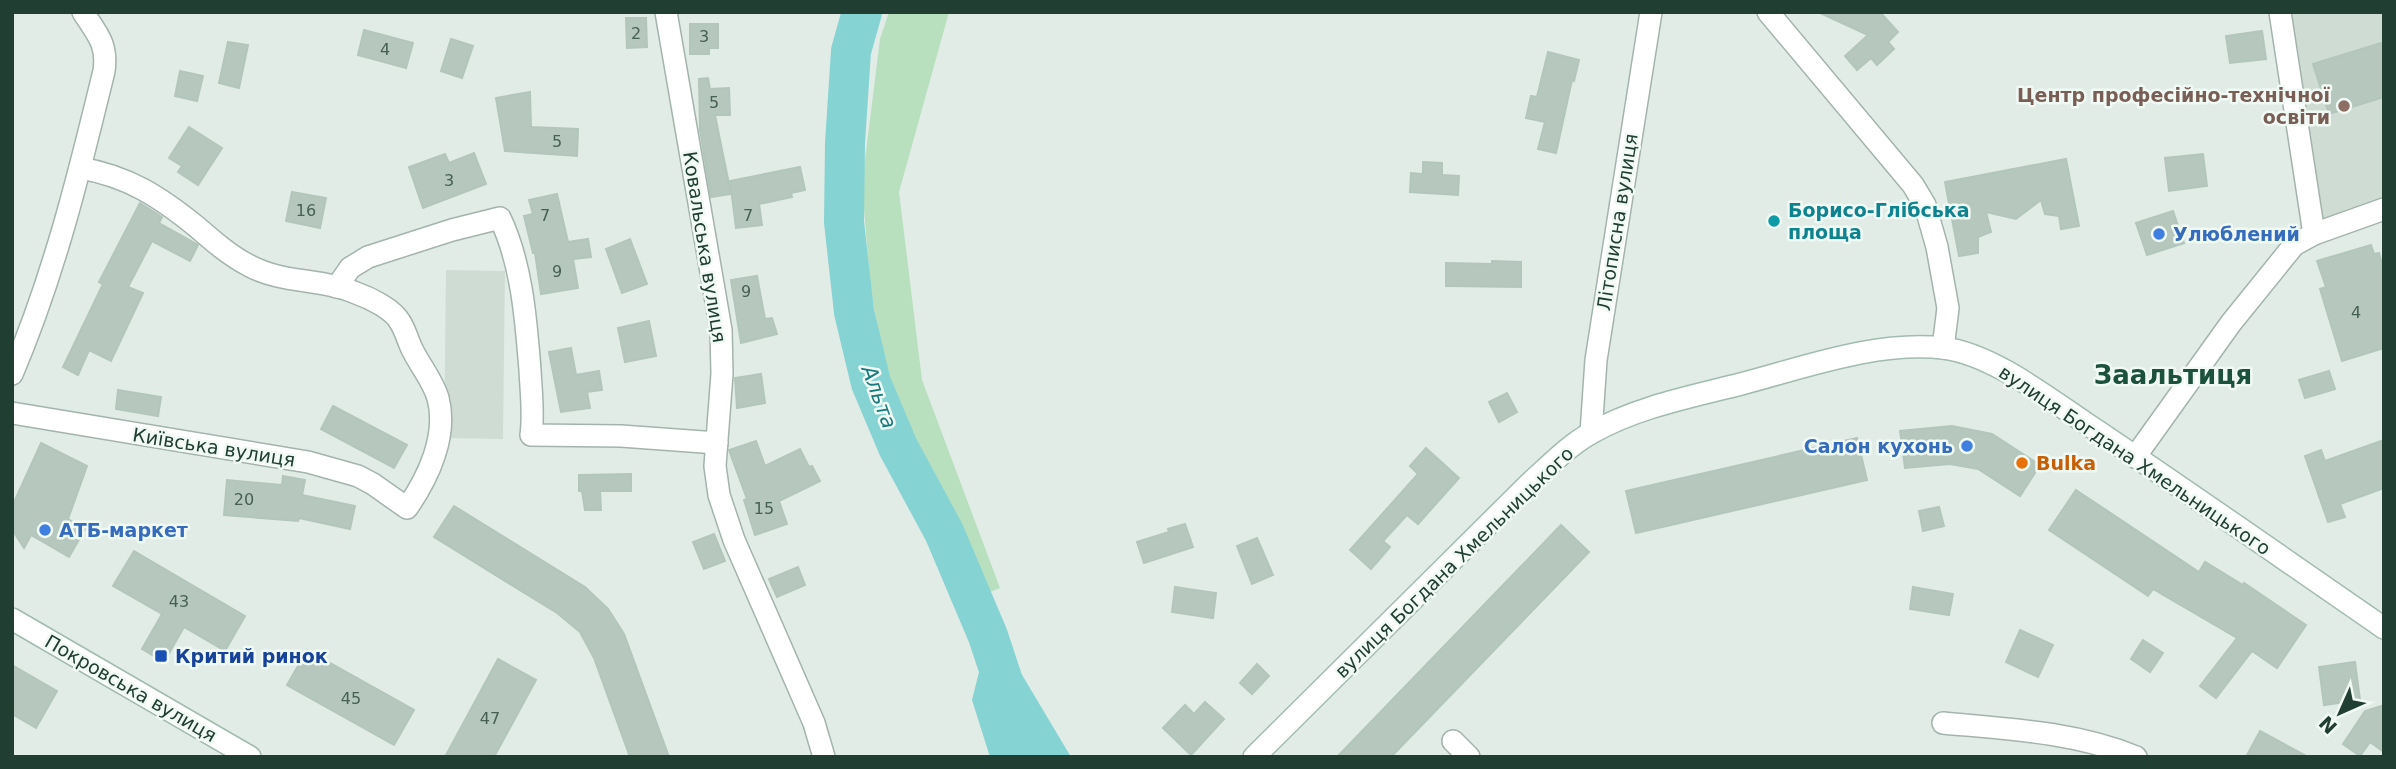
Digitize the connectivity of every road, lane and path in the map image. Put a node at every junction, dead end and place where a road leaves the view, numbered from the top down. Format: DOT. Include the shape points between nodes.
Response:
graph roads {
  1 [pos="83,12"];
  2 [pos="666,12"];
  3 [pos="1651,12"];
  4 [pos="1768,12"];
  5 [pos="2280,12"];
  6 [pos="80,168"];
  7 [pos="2384,209"];
  8 [pos="2314,234"];
  9 [pos="337,287"];
  10 [pos="1943,348"];
  11 [pos="12,374"];
  12 [pos="12,413"];
  13 [pos="1591,433"];
  14 [pos="717,443"];
  15 [pos="2135,457"];
  16 [pos="12,619"];
  17 [pos="2384,628"];
  18 [pos="1943,723"];
  19 [pos="1453,741"];
  20 [pos="250,757"];
  21 [pos="824,757"];
  22 [pos="1254,757"];
  23 [pos="1469,757"];
  24 [pos="2136,757"];
  1 -- 6 [label="street" via="104,46 106,58"];
  2 -- 14 [label="street, Ковальська вулиця" via="721,330"];
  3 -- 13 [label="street, Літописна вулиця" via="1596,360"];
  4 -- 10 [label="street" via="1925,205 1948,308"];
  5 -- 8 [label="street"];
  6 -- 9 [label="street" via="111,174 144,188 231,255 262,272"];
  6 -- 11 [label="street" via="59,249"];
  7 -- 8 [label="street"];
  8 -- 15 [label="street" via="2294,245 2283,258"];
  9 -- 12 [label="street, Київська вулиця" via="396,316 438,398 436,449 424,482 407,508 358,476 318,464"];
  9 -- 14 [label="street" via="349,268 368,257 500,218 512,245 518,278 528,353 531,435"];
  10 -- 13 [label="street, вулиця Богдана Хмельницького" via="1851,355 1679,399"];
  10 -- 15 [label="street, вулиця Богдана Хмельницького" via="1973,355 2007,373"];
  13 -- 22 [label="street, вулиця Богдана Хмельницького" via="1555,459"];
  14 -- 21 [label="street, Ковальська вулиця" via="716,479 725,516 810,713"];
  15 -- 17 [label="street, вулиця Богдана Хмельницького"];
  16 -- 20 [label="street, Покровська вулиця"];
  18 -- 24 [label="street" via="2083,739"];
  19 -- 23 [label="street"];
}
